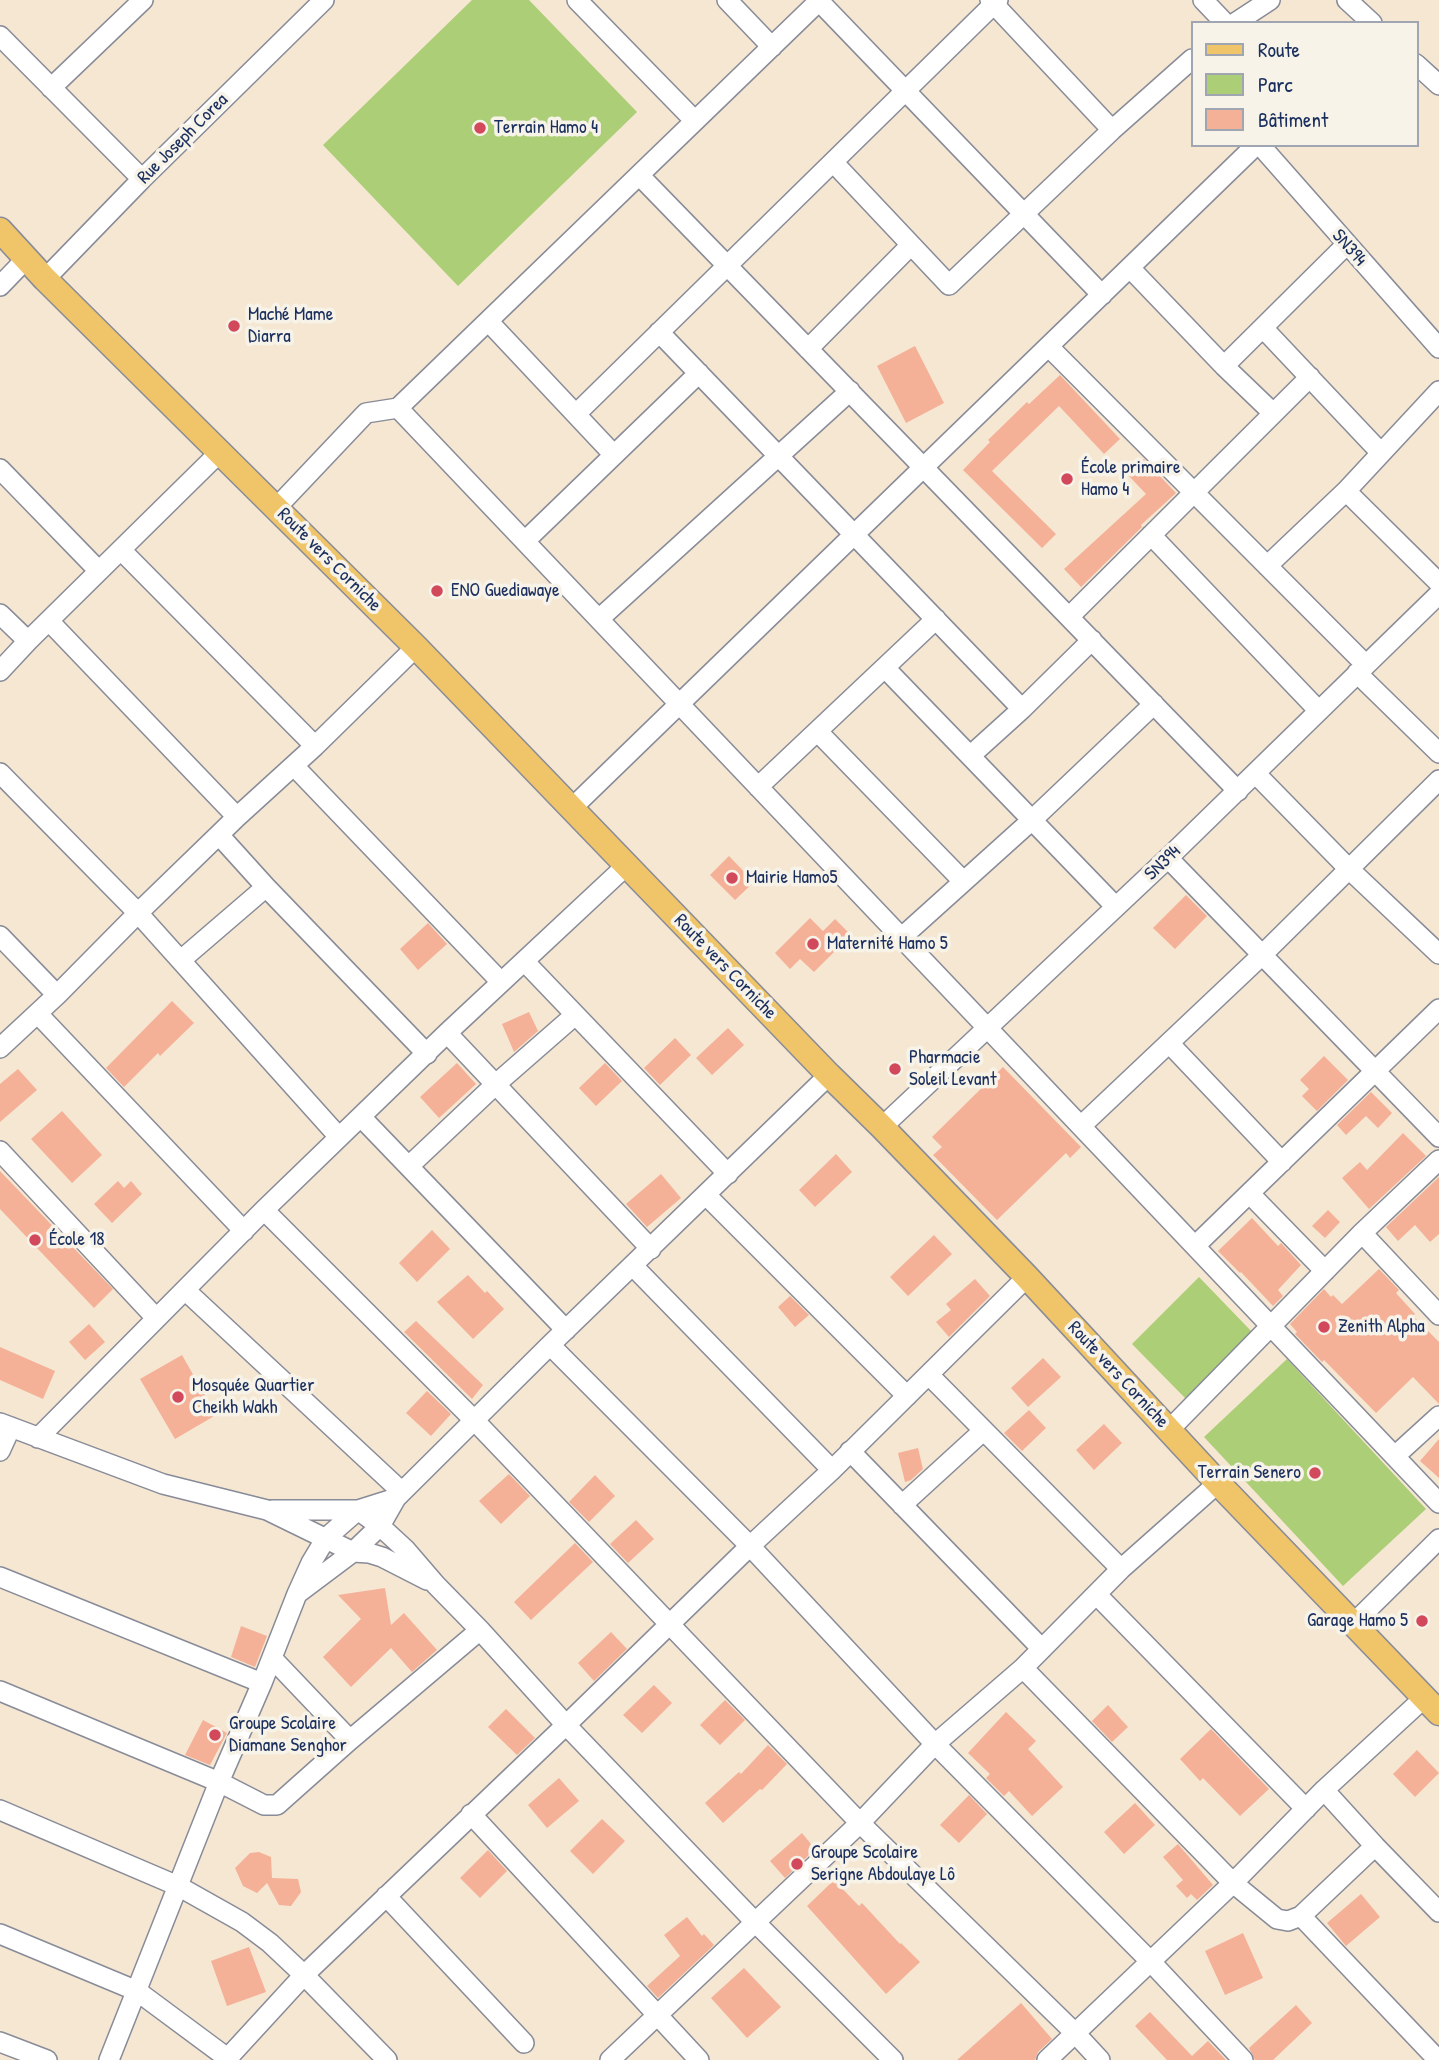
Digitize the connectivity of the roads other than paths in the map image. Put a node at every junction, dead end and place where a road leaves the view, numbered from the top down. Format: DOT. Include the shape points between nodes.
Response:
graph roads {
  1 [pos="143,0"];
  2 [pos="324,0"];
  3 [pos="577,0"];
  4 [pos="727,0"];
  5 [pos="1203,0"];
  6 [pos="1270,0"];
  7 [pos="1347,0"];
  8 [pos="818,1"];
  9 [pos="994,1"];
  10 [pos="1223,21"];
  11 [pos="1238,21"];
  12 [pos="1370,21"];
  13 [pos="0,36"];
  14 [pos="772,47"];
  15 [pos="1190,61"];
  16 [pos="1418,66"];
  17 [pos="1439,85"];
  18 [pos="51,88"];
  19 [pos="905,91"];
  20 [pos="695,121"];
  21 [pos="1112,130"];
  22 [pos="1256,147"];
  23 [pos="1260,147"];
  24 [pos="833,162"];
  25 [pos="639,175"];
  26 [pos="142,180"];
  27 [pos="1024,214"];
  28 [pos="0,230"];
  29 [pos="911,245"];
  30 [pos="1346,245"];
  31 [pos="26,259"];
  32 [pos="727,265"];
  33 [pos="1130,268"];
  34 [pos="45,279"];
  35 [pos="0,286"];
  36 [pos="1102,295"];
  37 [pos="488,321"];
  38 [pos="1263,328"];
  39 [pos="659,332"];
  40 [pos="1049,346"];
  41 [pos="1439,348"];
  42 [pos="808,349"];
  43 [pos="1224,366"];
  44 [pos="699,373"];
  45 [pos="1310,377"];
  46 [pos="849,391"];
  47 [pos="1439,391"];
  48 [pos="398,408"];
  49 [pos="1273,413"];
  50 [pos="576,414"];
  51 [pos="221,452"];
  52 [pos="1381,453"];
  53 [pos="614,455"];
  54 [pos="778,456"];
  55 [pos="924,468"];
  56 [pos="0,469"];
  57 [pos="1346,491"];
  58 [pos="1194,492"];
  59 [pos="277,508"];
  60 [pos="855,535"];
  61 [pos="1151,535"];
  62 [pos="525,541"];
  63 [pos="121,550"];
  64 [pos="1267,566"];
  65 [pos="99,571"];
  66 [pos="1439,583"];
  67 [pos="1439,594"];
  68 [pos="0,614"];
  69 [pos="1069,617"];
  70 [pos="599,619"];
  71 [pos="936,619"];
  72 [pos="49,621"];
  73 [pos="1092,640"];
  74 [pos="28,641"];
  75 [pos="416,647"];
  76 [pos="885,668"];
  77 [pos="1362,669"];
  78 [pos="0,671"];
  79 [pos="680,704"];
  80 [pos="1154,704"];
  81 [pos="1022,709"];
  82 [pos="1319,712"];
  83 [pos="818,733"];
  84 [pos="316,746"];
  85 [pos="1439,753"];
  86 [pos="970,755"];
  87 [pos="294,766"];
  88 [pos="0,773"];
  89 [pos="1256,774"];
  90 [pos="1439,780"];
  91 [pos="758,787"];
  92 [pos="1238,791"];
  93 [pos="572,808"];
  94 [pos="237,817"];
  95 [pos="1032,820"];
  96 [pos="219,835"];
  97 [pos="1168,858"];
  98 [pos="627,865"];
  99 [pos="1349,869"];
  100 [pos="963,881"];
  101 [pos="266,887"];
  102 [pos="1116,907"];
  103 [pos="138,913"];
  104 [pos="0,936"];
  105 [pos="902,937"];
  106 [pos="1439,954"];
  107 [pos="1262,955"];
  108 [pos="181,960"];
  109 [pos="524,961"];
  110 [pos="501,982"];
  111 [pos="57,995"];
  112 [pos="1439,1009"];
  113 [pos="38,1014"];
  114 [pos="575,1015"];
  115 [pos="988,1028"];
  116 [pos="447,1033"];
  117 [pos="1169,1043"];
  118 [pos="0,1048"];
  119 [pos="427,1054"];
  120 [pos="1375,1071"];
  121 [pos="829,1075"];
  122 [pos="496,1084"];
  123 [pos="360,1117"];
  124 [pos="1081,1126"];
  125 [pos="882,1127"];
  126 [pos="339,1137"];
  127 [pos="1439,1137"];
  128 [pos="0,1151"];
  129 [pos="1439,1160"];
  130 [pos="1282,1163"];
  131 [pos="409,1166"];
  132 [pos="728,1174"];
  133 [pos="1250,1194"];
  134 [pos="706,1195"];
  135 [pos="264,1210"];
  136 [pos="244,1231"];
  137 [pos="1362,1233"];
  138 [pos="1195,1246"];
  139 [pos="651,1249"];
  140 [pos="633,1266"];
  141 [pos="1325,1271"];
  142 [pos="1027,1277"];
  143 [pos="184,1290"];
  144 [pos="1439,1315"];
  145 [pos="156,1318"];
  146 [pos="1271,1325"];
  147 [pos="566,1330"];
  148 [pos="550,1345"];
  149 [pos="929,1375"];
  150 [pos="907,1396"];
  151 [pos="1439,1416"];
  152 [pos="474,1420"];
  153 [pos="5,1425"];
  154 [pos="1169,1430"];
  155 [pos="982,1431"];
  156 [pos="38,1438"];
  157 [pos="0,1451"];
  158 [pos="850,1451"];
  159 [pos="1395,1457"];
  160 [pos="832,1470"];
  161 [pos="1218,1483"];
  162 [pos="398,1495"];
  163 [pos="1439,1503"];
  164 [pos="902,1505"];
  165 [pos="267,1510"];
  166 [pos="358,1510"];
  167 [pos="380,1526"];
  168 [pos="326,1538"];
  169 [pos="1439,1539"];
  170 [pos="750,1546"];
  171 [pos="353,1552"];
  172 [pos="1121,1569"];
  173 [pos="0,1577"];
  174 [pos="436,1585"];
  175 [pos="297,1594"];
  176 [pos="1097,1595"];
  177 [pos="670,1624"];
  178 [pos="1353,1624"];
  179 [pos="480,1630"];
  180 [pos="1042,1649"];
  181 [pos="272,1658"];
  182 [pos="1023,1668"];
  183 [pos="262,1683"];
  184 [pos="0,1691"];
  185 [pos="1431,1705"];
  186 [pos="566,1725"];
  187 [pos="350,1740"];
  188 [pos="935,1744"];
  189 [pos="219,1782"];
  190 [pos="1324,1790"];
  191 [pos="1306,1808"];
  192 [pos="0,1810"];
  193 [pos="471,1814"];
  194 [pos="860,1823"];
  195 [pos="1375,1846"];
  196 [pos="1233,1883"];
  197 [pos="178,1885"];
  198 [pos="386,1896"];
  199 [pos="1439,1912"];
  200 [pos="1301,1916"];
  201 [pos="755,1922"];
  202 [pos="0,1934"];
  203 [pos="1151,1962"];
  204 [pos="304,1975"];
  205 [pos="136,1991"];
  206 [pos="656,2015"];
  207 [pos="1076,2033"];
  208 [pos="0,2042"];
  209 [pos="524,2043"];
  210 [pos="228,2059"];
  211 [pos="47,2060"];
  212 [pos="109,2060"];
  213 [pos="387,2060"];
  214 [pos="610,2060"];
  215 [pos="699,2060"];
  216 [pos="893,2060"];
  217 [pos="1047,2060"];
  218 [pos="1100,2060"];
  219 [pos="1243,2060"];
  220 [pos="1438,2060"];
  1 -- 18 [label="street"];
  2 -- 26 [label="street, Rue Joseph Corea"];
  3 -- 20 [label="street"];
  4 -- 14 [label="street"];
  5 -- 10 [label="street"];
  6 -- 11 [label="street"];
  7 -- 12 [label="street"];
  8 -- 14 [label="street"];
  8 -- 19 [label="street"];
  9 -- 19 [label="street"];
  9 -- 21 [label="street"];
  13 -- 18 [label="street"];
  14 -- 20 [label="street"];
  15 -- 21 [label="street"];
  16 -- 17 [label="street"];
  18 -- 26 [label="street"];
  19 -- 24 [label="street"];
  19 -- 27 [label="street"];
  20 -- 25 [label="street"];
  21 -- 27 [label="street"];
  22 -- 33 [label="street"];
  23 -- 30 [label="street, SN394"];
  24 -- 29 [label="street"];
  24 -- 32 [label="street"];
  25 -- 32 [label="street"];
  25 -- 37 [label="street"];
  26 -- 34 [label="street, Rue Joseph Corea"];
  27 -- 29 [label="street" via="949,285"];
  27 -- 36 [label="street"];
  28 -- 31 [label="main road, Route vers Corniche"];
  29 -- 42 [label="street"];
  30 -- 38 [label="street"];
  30 -- 41 [label="street, SN394"];
  31 -- 34 [label="main road, Route vers Corniche"];
  31 -- 35 [label="street"];
  32 -- 39 [label="street"];
  32 -- 42 [label="street"];
  33 -- 36 [label="street"];
  33 -- 43 [label="street"];
  34 -- 51 [label="main road, Route vers Corniche"];
  36 -- 40 [label="street"];
  37 -- 48 [label="street"];
  37 -- 50 [label="street"];
  38 -- 43 [label="street"];
  38 -- 45 [label="street"];
  39 -- 44 [label="street"];
  39 -- 50 [label="street"];
  40 -- 55 [label="street"];
  40 -- 58 [label="street"];
  42 -- 46 [label="street"];
  43 -- 49 [label="street"];
  44 -- 53 [label="street"];
  44 -- 54 [label="street"];
  45 -- 49 [label="street"];
  45 -- 52 [label="street"];
  46 -- 54 [label="street"];
  46 -- 55 [label="street"];
  47 -- 52 [label="street"];
  48 -- 59 [label="street" via="366,413"];
  48 -- 62 [label="street"];
  49 -- 58 [label="street"];
  50 -- 53 [label="street"];
  51 -- 59 [label="main road, Route vers Corniche"];
  51 -- 63 [label="street"];
  52 -- 57 [label="street"];
  53 -- 62 [label="street"];
  54 -- 60 [label="street"];
  54 -- 70 [label="street"];
  55 -- 60 [label="street"];
  55 -- 69 [label="street"];
  56 -- 65 [label="street"];
  57 -- 64 [label="street"];
  57 -- 66 [label="street"];
  58 -- 61 [label="street"];
  58 -- 64 [label="street"];
  59 -- 75 [label="main road, Route vers Corniche"];
  60 -- 71 [label="street"];
  60 -- 79 [label="street"];
  61 -- 69 [label="street"];
  61 -- 82 [label="street"];
  62 -- 70 [label="street"];
  63 -- 65 [label="street"];
  63 -- 84 [label="street"];
  64 -- 77 [label="street"];
  65 -- 72 [label="street"];
  67 -- 77 [label="street, SN394"];
  68 -- 74 [label="street"];
  69 -- 73 [label="street"];
  70 -- 79 [label="street"];
  71 -- 76 [label="street"];
  71 -- 81 [label="street"];
  72 -- 74 [label="street"];
  72 -- 94 [label="street"];
  73 -- 80 [label="street"];
  73 -- 81 [label="street"];
  74 -- 78 [label="street"];
  75 -- 84 [label="street"];
  75 -- 93 [label="main road, Route vers Corniche"];
  76 -- 83 [label="street"];
  76 -- 86 [label="street"];
  77 -- 82 [label="street, SN394"];
  77 -- 85 [label="street"];
  79 -- 91 [label="street"];
  79 -- 93 [label="street"];
  80 -- 92 [label="street"];
  80 -- 95 [label="street"];
  81 -- 86 [label="street"];
  82 -- 89 [label="street, SN394"];
  83 -- 91 [label="street"];
  83 -- 100 [label="street"];
  84 -- 87 [label="street"];
  86 -- 95 [label="street"];
  87 -- 94 [label="street"];
  87 -- 110 [label="street"];
  88 -- 103 [label="street"];
  89 -- 92 [label="street, SN394"];
  89 -- 99 [label="street"];
  90 -- 99 [label="street"];
  91 -- 105 [label="street"];
  92 -- 97 [label="street, SN394"];
  93 -- 98 [label="main road, Route vers Corniche"];
  94 -- 96 [label="street"];
  95 -- 100 [label="street"];
  95 -- 102 [label="street"];
  96 -- 101 [label="street"];
  96 -- 103 [label="street"];
  97 -- 102 [label="street, SN394"];
  97 -- 107 [label="street"];
  98 -- 109 [label="street"];
  98 -- 121 [label="main road, Route vers Corniche"];
  99 -- 106 [label="street"];
  99 -- 107 [label="street"];
  100 -- 105 [label="street"];
  101 -- 108 [label="street"];
  101 -- 119 [label="street"];
  102 -- 115 [label="street, SN394"];
  103 -- 108 [label="street"];
  103 -- 111 [label="street"];
  104 -- 111 [label="street"];
  105 -- 115 [label="street"];
  107 -- 117 [label="street"];
  107 -- 120 [label="street"];
  108 -- 126 [label="street"];
  109 -- 110 [label="street"];
  109 -- 114 [label="street"];
  110 -- 116 [label="street"];
  111 -- 113 [label="street"];
  112 -- 120 [label="street"];
  113 -- 118 [label="street"];
  113 -- 136 [label="street"];
  114 -- 122 [label="street"];
  114 -- 132 [label="street"];
  115 -- 124 [label="street"];
  115 -- 125 [label="street, SN394"];
  116 -- 119 [label="street"];
  116 -- 122 [label="street"];
  117 -- 124 [label="street"];
  117 -- 130 [label="street"];
  119 -- 123 [label="street"];
  120 -- 127 [label="street"];
  120 -- 130 [label="street"];
  121 -- 125 [label="main road, Route vers Corniche"];
  121 -- 132 [label="street"];
  122 -- 131 [label="street"];
  122 -- 139 [label="street"];
  123 -- 126 [label="street"];
  123 -- 131 [label="street"];
  124 -- 138 [label="street"];
  125 -- 142 [label="main road, Route vers Corniche"];
  126 -- 135 [label="street"];
  128 -- 145 [label="street"];
  129 -- 137 [label="street"];
  130 -- 133 [label="street"];
  131 -- 147 [label="street"];
  132 -- 134 [label="street"];
  133 -- 138 [label="street"];
  133 -- 141 [label="street"];
  134 -- 139 [label="street"];
  134 -- 150 [label="street"];
  135 -- 136 [label="street"];
  135 -- 152 [label="street"];
  136 -- 143 [label="street"];
  137 -- 141 [label="street"];
  137 -- 144 [label="street"];
  138 -- 146 [label="street"];
  139 -- 140 [label="street"];
  140 -- 147 [label="street"];
  140 -- 160 [label="street"];
  141 -- 146 [label="street"];
  142 -- 149 [label="street"];
  142 -- 154 [label="main road, Route vers Corniche"];
  143 -- 145 [label="street"];
  143 -- 162 [label="street"];
  145 -- 156 [label="street"];
  146 -- 154 [label="street"];
  146 -- 159 [label="street"];
  147 -- 148 [label="street"];
  148 -- 152 [label="street"];
  148 -- 170 [label="street"];
  149 -- 150 [label="street"];
  149 -- 155 [label="street"];
  150 -- 158 [label="street"];
  151 -- 159 [label="street"];
  152 -- 162 [label="street"];
  152 -- 177 [label="street"];
  153 -- 156 [label="street"];
  153 -- 157 [label="street"];
  154 -- 161 [label="main road, Route vers Corniche"];
  155 -- 164 [label="street"];
  155 -- 172 [label="street"];
  156 -- 165 [label="street" via="163,1484"];
  158 -- 160 [label="street"];
  158 -- 164 [label="street"];
  159 -- 163 [label="street"];
  160 -- 170 [label="street"];
  161 -- 172 [label="street"];
  161 -- 178 [label="main road, Route vers Corniche"];
  162 -- 166 [label="street"];
  162 -- 167 [label="street"];
  164 -- 180 [label="street"];
  165 -- 166 [label="street"];
  165 -- 168 [label="street"];
  166 -- 167 [label="street"];
  166 -- 168 [label="street"];
  167 -- 171 [label="street"];
  167 -- 174 [label="street"];
  168 -- 171 [label="street"];
  168 -- 175 [label="street"];
  169 -- 178 [label="street"];
  170 -- 177 [label="street"];
  170 -- 188 [label="street"];
  171 -- 174 [label="street" via="382,1557"];
  171 -- 175 [label="street"];
  172 -- 176 [label="street"];
  173 -- 183 [label="street"];
  174 -- 179 [label="street"];
  175 -- 181 [label="street"];
  176 -- 180 [label="street"];
  176 -- 191 [label="street"];
  177 -- 186 [label="street"];
  177 -- 194 [label="street"];
  178 -- 185 [label="main road, Route vers Corniche"];
  179 -- 186 [label="street"];
  179 -- 187 [label="street"];
  180 -- 182 [label="street"];
  181 -- 183 [label="street"];
  181 -- 187 [label="street"];
  182 -- 188 [label="street"];
  182 -- 196 [label="street"];
  183 -- 189 [label="street"];
  184 -- 189 [label="street"];
  185 -- 190 [label="street"];
  186 -- 193 [label="street"];
  186 -- 201 [label="street"];
  187 -- 189 [label="street" via="277,1805 264,1805"];
  188 -- 194 [label="street"];
  188 -- 203 [label="street"];
  189 -- 197 [label="street"];
  190 -- 191 [label="street"];
  190 -- 195 [label="street"];
  191 -- 196 [label="street"];
  192 -- 197 [label="street"];
  193 -- 198 [label="street"];
  193 -- 206 [label="street"];
  194 -- 201 [label="street"];
  194 -- 207 [label="street"];
  195 -- 199 [label="street"];
  195 -- 200 [label="street"];
  196 -- 200 [label="street" via="1277,1919"];
  196 -- 203 [label="street"];
  197 -- 204 [label="street" via="270,1942"];
  197 -- 205 [label="street"];
  198 -- 204 [label="street"];
  198 -- 209 [label="street"];
  200 -- 220 [label="street"];
  201 -- 206 [label="street"];
  201 -- 216 [label="street"];
  202 -- 205 [label="street"];
  203 -- 207 [label="street"];
  203 -- 219 [label="street"];
  204 -- 210 [label="street"];
  204 -- 213 [label="street"];
  205 -- 210 [label="street"];
  205 -- 212 [label="street"];
  206 -- 214 [label="street"];
  206 -- 215 [label="street"];
  207 -- 217 [label="street"];
  207 -- 218 [label="street"];
  208 -- 211 [label="street"];
}
